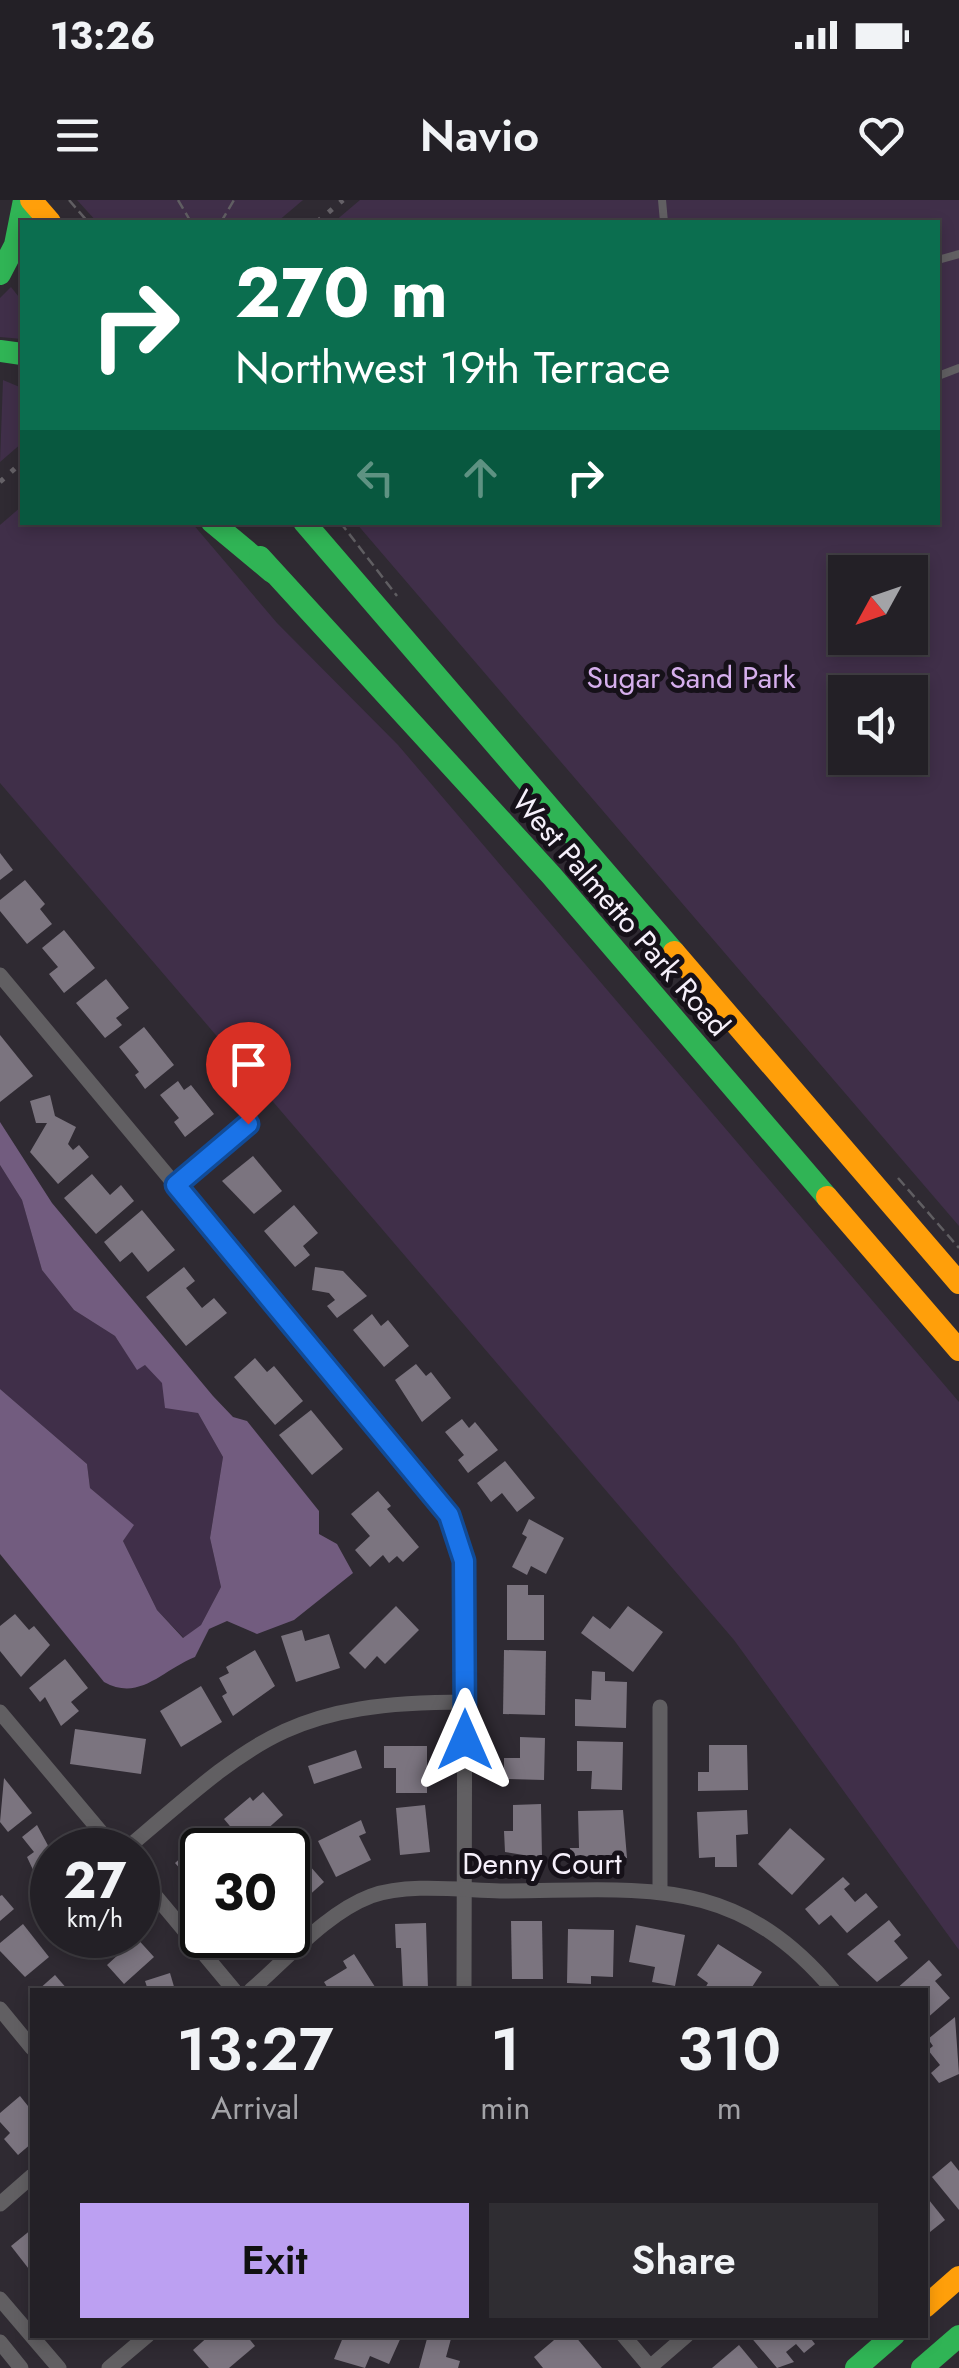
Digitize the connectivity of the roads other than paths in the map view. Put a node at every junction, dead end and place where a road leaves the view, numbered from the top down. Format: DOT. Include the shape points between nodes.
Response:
graph roads {
  1 [pos="27,200"];
  2 [pos="48,220"];
  3 [pos="20,223"];
  4 [pos="8,262"];
  5 [pos="216,525"];
  6 [pos="233,525"];
  7 [pos="307,525"];
  8 [pos="272,572"];
  9 [pos="0,974"];
  10 [pos="789,1086"];
  11 [pos="756,1114"];
  12 [pos="248,1124"];
  13 [pos="176,1185"];
  14 [pos="959,1283"];
  15 [pos="959,1350"];
  16 [pos="465,1702"];
  17 [pos="660,1707"];
  18 [pos="0,1712"];
  19 [pos="98,1828"];
  20 [pos="151,1828"];
  21 [pos="465,1890"];
  22 [pos="660,1891"];
  23 [pos="160,1901"];
  24 [pos="232,1988"];
  25 [pos="253,1988"];
  26 [pos="464,1988"];
  27 [pos="831,1988"];
  28 [pos="0,2009"];
  29 [pos="30,2046"];
  30 [pos="30,2178"];
  31 [pos="0,2204"];
  32 [pos="959,2278"];
  33 [pos="0,2298"];
  34 [pos="928,2304"];
  35 [pos="30,2334"];
  36 [pos="959,2336"];
  37 [pos="33,2338"];
  38 [pos="144,2338"];
  39 [pos="625,2338"];
  40 [pos="684,2338"];
  41 [pos="891,2338"];
  42 [pos="0,2342"];
  43 [pos="22,2368"];
  44 [pos="58,2368"];
  45 [pos="109,2368"];
  46 [pos="650,2368"];
  47 [pos="856,2368"];
  48 [pos="922,2368"];
  1 -- 2 [label="main road"];
  3 -- 4 [label="main road"];
  5 -- 8 [label="main road"];
  6 -- 8 [label="main road, West Palmetto Park Road"];
  7 -- 10 [label="main road, West Palmetto Park Road"];
  8 -- 11 [label="main road, West Palmetto Park Road" via="551,875"];
  9 -- 13 [label="street"];
  10 -- 11 [label="main road"];
  10 -- 14 [label="main road, West Palmetto Park Road"];
  11 -- 15 [label="main road, West Palmetto Park Road"];
  12 -- 13 [label="street"];
  13 -- 16 [label="street" via="449,1515 464,1561"];
  16 -- 20 [label="street" via="381,1703 286,1728 242,1752"];
  16 -- 21 [label="street"];
  17 -- 22 [label="street"];
  18 -- 19 [label="street"];
  21 -- 22 [label="street, Denny Court"];
  21 -- 25 [label="street, Denny Court" via="372,1896 339,1914"];
  21 -- 26 [label="street"];
  22 -- 27 [label="street, Denny Court" via="714,1902 764,1925 794,1946"];
  23 -- 24 [label="street"];
  28 -- 29 [label="street"];
  30 -- 31 [label="street"];
  32 -- 34 [label="main road"];
  33 -- 35 [label="street"];
  36 -- 48 [label="main road"];
  37 -- 44 [label="street"];
  38 -- 45 [label="street"];
  39 -- 46 [label="street"];
  40 -- 46 [label="street"];
  41 -- 47 [label="main road"];
  42 -- 43 [label="street"];
}
